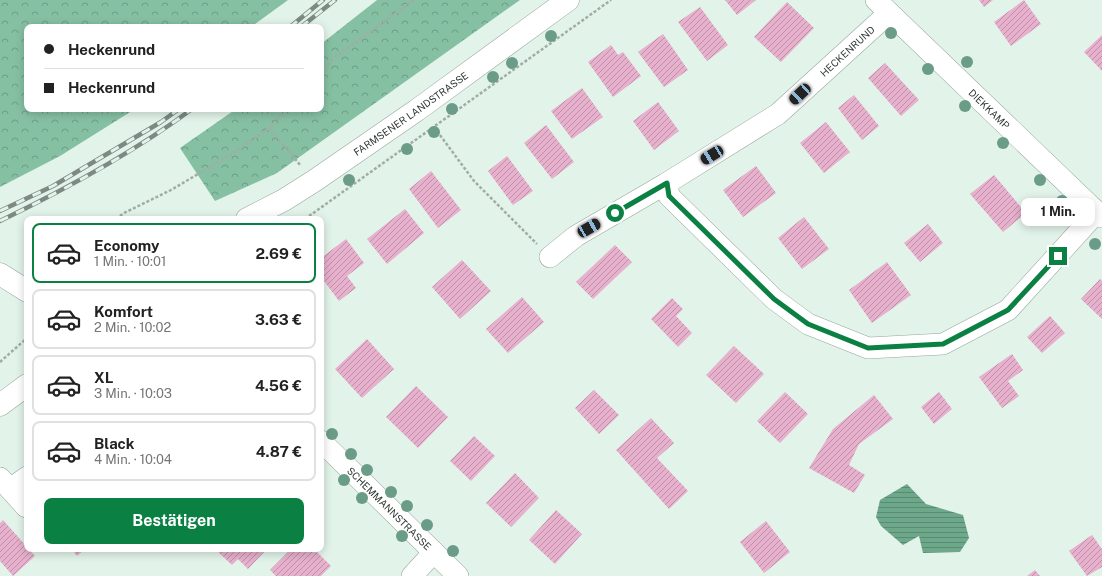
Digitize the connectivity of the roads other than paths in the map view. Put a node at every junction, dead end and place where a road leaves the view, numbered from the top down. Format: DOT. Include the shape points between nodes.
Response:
graph roads {
  1 [pos="568,0"];
  2 [pos="883,6"];
  3 [pos="667,183"];
  4 [pos="1100,215"];
  5 [pos="253,216"];
  6 [pos="550,257"];
  7 [pos="0,270"];
  8 [pos="0,274"];
  9 [pos="24,274"];
  10 [pos="24,289"];
  11 [pos="24,387"];
  12 [pos="0,405"];
  13 [pos="324,444"];
  14 [pos="24,478"];
  15 [pos="5,484"];
  16 [pos="24,505"];
  17 [pos="434,552"];
  18 [pos="412,576"];
  19 [pos="458,576"];
  1 -- 5 [label="main road, FARMSENER LANDSTRASSE" via="314,181"];
  2 -- 3 [label="street, HECKENRUND" via="778,114"];
  2 -- 4 [label="street, DIEKKAMP"];
  3 -- 4 [label="street" via="669,196 774,299 808,324 868,348 943,344 1008,310"];
  3 -- 6 [label="street, HECKENRUND" via="576,236"];
  7 -- 9 [label="main road"];
  8 -- 10 [label="main road"];
  11 -- 12 [label="main road"];
  13 -- 17 [label="street, SCHEMMANNSTRASSE"];
  14 -- 15 [label="street"];
  15 -- 16 [label="street"];
  17 -- 18 [label="street"];
  17 -- 19 [label="street, SCHEMMANNSTRASSE"];
}
